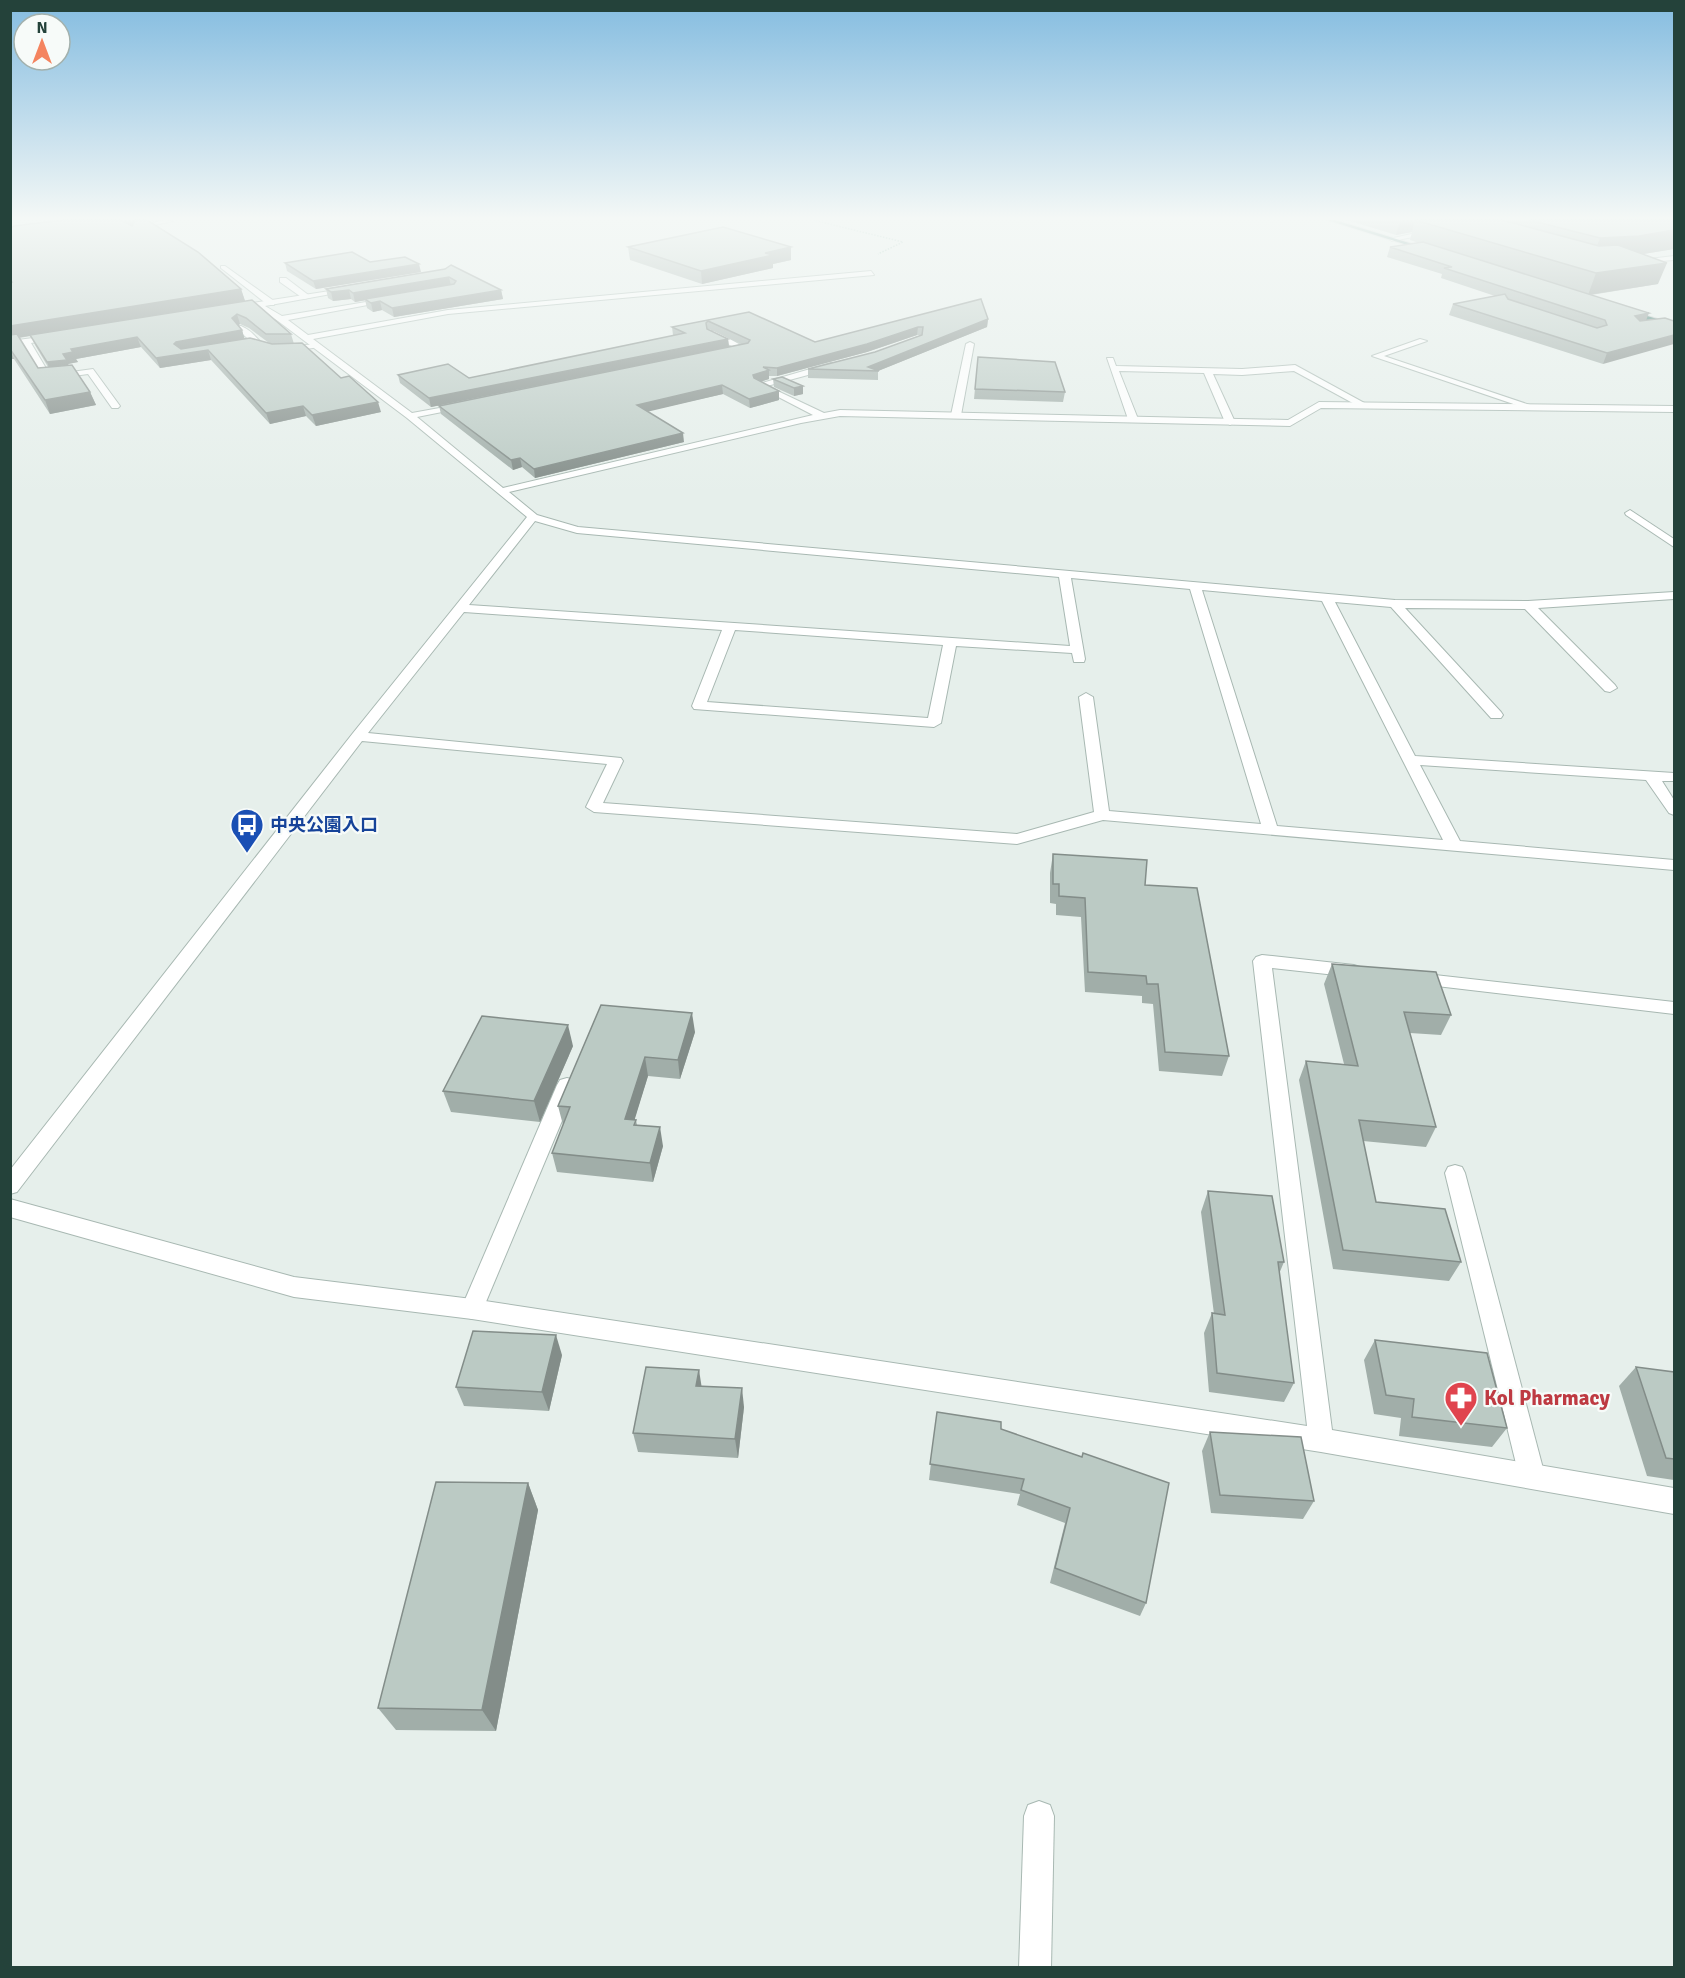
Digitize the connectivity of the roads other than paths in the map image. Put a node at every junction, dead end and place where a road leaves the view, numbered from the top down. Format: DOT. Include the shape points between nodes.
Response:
graph roads {
  1 [pos="270,312"];
  2 [pos="321,312"];
  3 [pos="447,312"];
  4 [pos="1630,312"];
  5 [pos="281,319"];
  6 [pos="1670,325"];
  7 [pos="1646,327"];
  8 [pos="242,328"];
  9 [pos="712,333"];
  10 [pos="68,334"];
  11 [pos="1423,341"];
  12 [pos="26,342"];
  13 [pos="255,342"];
  14 [pos="310,343"];
  15 [pos="10,344"];
  16 [pos="245,344"];
  17 [pos="970,344"];
  18 [pos="721,353"];
  19 [pos="1109,357"];
  20 [pos="837,365"];
  21 [pos="1113,368"];
  22 [pos="1206,371"];
  23 [pos="479,402"];
  24 [pos="1363,405"];
  25 [pos="115,406"];
  26 [pos="1531,407"];
  27 [pos="1674,409"];
  28 [pos="410,416"];
  29 [pos="822,416"];
  30 [pos="956,416"];
  31 [pos="1133,419"];
  32 [pos="1230,422"];
  33 [pos="502,490"];
  34 [pos="1630,513"];
  35 [pos="532,516"];
  36 [pos="1674,544"];
  37 [pos="1064,574"];
  38 [pos="1195,586"];
  39 [pos="1674,595"];
  40 [pos="1327,598"];
  41 [pos="1395,604"];
  42 [pos="1528,605"];
  43 [pos="460,608"];
  44 [pos="730,626"];
  45 [pos="950,641"];
  46 [pos="1610,688"];
  47 [pos="1086,697"];
  48 [pos="1496,715"];
  49 [pos="358,735"];
  50 [pos="1410,760"];
  51 [pos="1651,776"];
  52 [pos="1674,777"];
  53 [pos="1674,810"];
  54 [pos="1102,815"];
  55 [pos="1270,830"];
  56 [pos="1454,846"];
  57 [pos="1674,865"];
  58 [pos="1368,973"];
  59 [pos="1403,977"];
  60 [pos="1674,1008"];
  61 [pos="575,1067"];
  62 [pos="1455,1173"];
  63 [pos="10,1186"];
  64 [pos="10,1208"];
  65 [pos="472,1309"];
  66 [pos="1321,1440"];
  67 [pos="1532,1476"];
  68 [pos="1674,1500"];
  69 [pos="1039,1816"];
  70 [pos="1035,1968"];
  1 -- 5 [label="street"];
  2 -- 5 [label="street"];
  3 -- 14 [label="street"];
  4 -- 6 [label="highway"];
  5 -- 14 [label="street"];
  6 -- 7 [label="street"];
  8 -- 13 [label="street"];
  9 -- 18 [label="street" via="744,349"];
  10 -- 12 [label="street"];
  11 -- 26 [label="street" via="1376,356"];
  12 -- 15 [label="street"];
  12 -- 25 [label="street" via="48,378 90,371"];
  13 -- 14 [label="street" via="261,348 274,350"];
  13 -- 16 [label="street"];
  14 -- 28 [label="street"];
  17 -- 30 [label="street"];
  19 -- 21 [label="street"];
  20 -- 29 [label="street" via="759,385"];
  21 -- 22 [label="street"];
  21 -- 31 [label="street"];
  22 -- 24 [label="street" via="1295,368"];
  22 -- 32 [label="street"];
  23 -- 28 [label="street"];
  24 -- 26 [label="street"];
  24 -- 32 [label="street" via="1319,405 1290,423"];
  26 -- 27 [label="street"];
  28 -- 33 [label="street"];
  29 -- 30 [label="street"];
  29 -- 33 [label="street"];
  30 -- 31 [label="street"];
  31 -- 32 [label="street"];
  33 -- 35 [label="street"];
  34 -- 36 [label="street"];
  35 -- 37 [label="street" via="577,530"];
  35 -- 43 [label="street"];
  37 -- 38 [label="street"];
  37 -- 45 [label="street" via="1078,654"];
  38 -- 40 [label="street"];
  38 -- 55 [label="street"];
  39 -- 42 [label="street"];
  40 -- 41 [label="street"];
  40 -- 50 [label="street"];
  41 -- 42 [label="street"];
  41 -- 48 [label="street"];
  42 -- 46 [label="street"];
  43 -- 44 [label="street"];
  43 -- 49 [label="street"];
  44 -- 45 [label="street"];
  44 -- 45 [label="street" via="699,706 934,723"];
  47 -- 54 [label="street"];
  49 -- 54 [label="street" via="616,761 594,807 1017,839"];
  49 -- 63 [label="street"];
  50 -- 51 [label="street"];
  50 -- 56 [label="street"];
  51 -- 52 [label="street"];
  51 -- 53 [label="street"];
  54 -- 55 [label="street"];
  55 -- 56 [label="street"];
  56 -- 57 [label="street"];
  58 -- 66 [label="street" via="1262,961"];
  59 -- 60 [label="street"];
  61 -- 65 [label="street"];
  62 -- 67 [label="street"];
  64 -- 65 [label="street" via="294,1287"];
  65 -- 66 [label="street"];
  66 -- 67 [label="street"];
  67 -- 68 [label="street"];
  69 -- 70 [label="street"];
}
